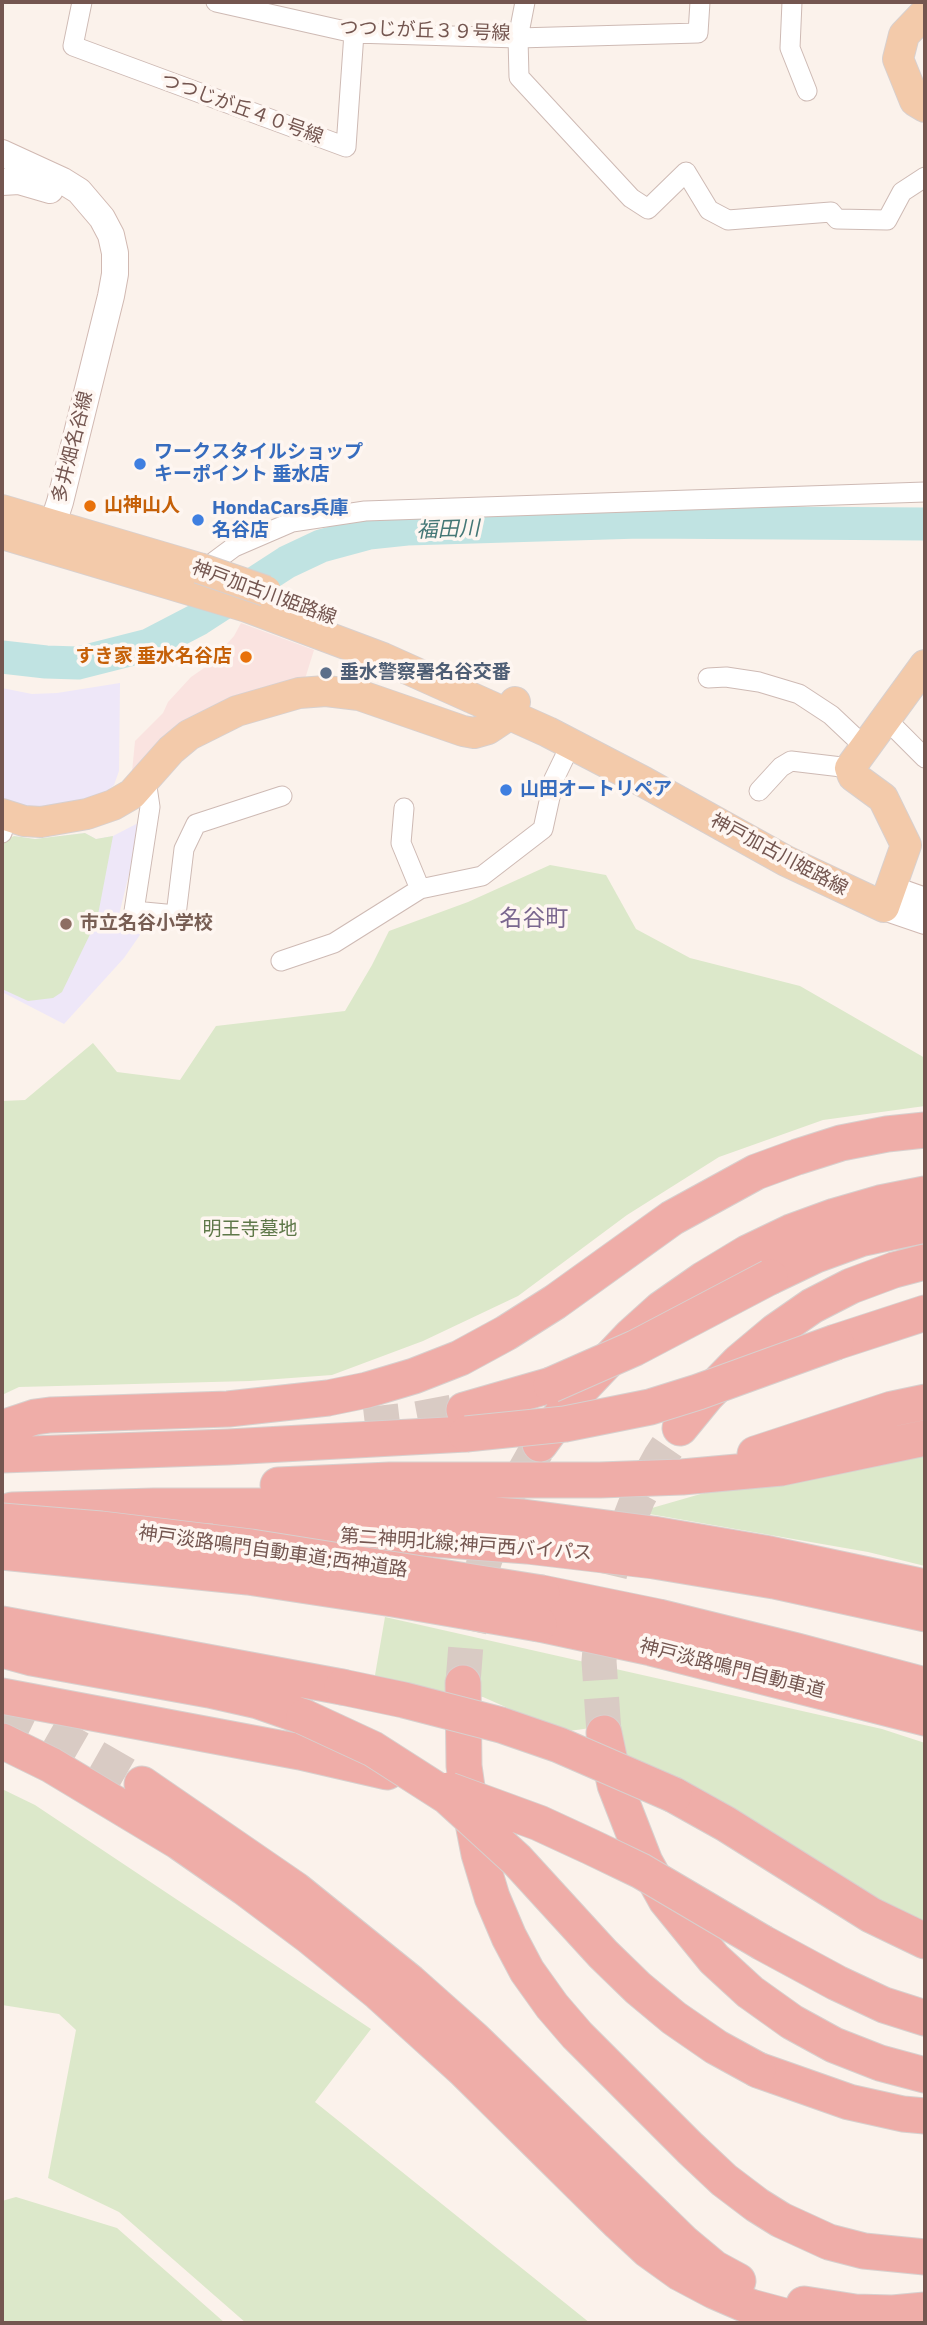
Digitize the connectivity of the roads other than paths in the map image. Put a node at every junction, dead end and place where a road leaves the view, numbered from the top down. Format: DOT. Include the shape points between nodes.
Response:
graph roads {
  1 [pos="82,2"];
  2 [pos="216,2"];
  3 [pos="525,2"];
  4 [pos="700,2"];
  5 [pos="792,2"];
  6 [pos="925,13"];
  7 [pos="354,33"];
  8 [pos="518,38"];
  9 [pos="807,91"];
  10 [pos="925,107"];
  11 [pos="2,153"];
  12 [pos="925,177"];
  13 [pos="2,182"];
  14 [pos="98,348"];
  15 [pos="925,492"];
  16 [pos="2,510"];
  17 [pos="2,534"];
  18 [pos="49,535"];
  19 [pos="190,577"];
  20 [pos="925,665"];
  21 [pos="708,678"];
  22 [pos="513,706"];
  23 [pos="887,720"];
  24 [pos="571,744"];
  25 [pos="858,758"];
  26 [pos="925,758"];
  27 [pos="146,780"];
  28 [pos="759,791"];
  29 [pos="282,796"];
  30 [pos="404,808"];
  31 [pos="3,822"];
  32 [pos="420,889"];
  33 [pos="887,898"];
  34 [pos="925,901"];
  35 [pos="925,921"];
  36 [pos="281,961"];
  37 [pos="925,1130"];
  38 [pos="925,1194"];
  39 [pos="925,1225"];
  40 [pos="925,1262"];
  41 [pos="925,1313"];
  42 [pos="925,1402"];
  43 [pos="465,1422"];
  44 [pos="2,1428"];
  45 [pos="680,1429"];
  46 [pos="925,1438"];
  47 [pos="540,1444"];
  48 [pos="2,1455"];
  49 [pos="600,1480"];
  50 [pos="8,1514"];
  51 [pos="2,1538"];
  52 [pos="2,1552"];
  53 [pos="925,1587"];
  54 [pos="541,1608"];
  55 [pos="925,1614"];
  56 [pos="2,1624"];
  57 [pos="24,1646"];
  58 [pos="463,1684"];
  59 [pos="925,1685"];
  60 [pos="2,1696"];
  61 [pos="925,1718"];
  62 [pos="604,1733"];
  63 [pos="2,1741"];
  64 [pos="142,1784"];
  65 [pos="925,1941"];
  66 [pos="925,2018"];
  67 [pos="925,2075"];
  68 [pos="925,2116"];
  69 [pos="925,2257"];
  70 [pos="925,2311"];
  71 [pos="925,2318"];
  72 [pos="829,2323"];
  73 [pos="892,2323"];
  1 -- 7 [label="street, つつじが丘４０号線" via="73,46 346,147"];
  2 -- 7 [label="street, つつじが丘３９号線"];
  3 -- 8 [label="street, つつじが丘３９号線"];
  4 -- 8 [label="street" via="698,33"];
  5 -- 9 [label="street" via="790,48"];
  6 -- 10 [label="main road" via="904,35 898,60 915,101"];
  7 -- 8 [label="street, つつじが丘３９号線"];
  8 -- 12 [label="street" via="519,77 631,198 648,209 686,172 709,210 728,220 831,212 837,219 887,220 901,192"];
  11 -- 14 [label="street" via="79,191 111,235 115,274"];
  13 -- 14 [label="street" via="19,181 53,191 69,202 94,232 107,285"];
  14 -- 18 [label="street, 多井畑名谷線"];
  15 -- 19 [label="street" via="365,511 292,522 234,547"];
  16 -- 18 [label="main road, 神戸加古川姫路線"];
  17 -- 18 [label="main road, 神戸加古川姫路線"];
  18 -- 19 [label="main road, 神戸加古川姫路線"];
  19 -- 22 [label="main road, 神戸加古川姫路線, bridge" via="415,651"];
  20 -- 23 [label="main road"];
  21 -- 25 [label="street" via="760,682 799,694 831,715"];
  22 -- 24 [label="main road, 神戸加古川姫路線"];
  22 -- 27 [label="main road" via="488,729 474,733 359,695 299,692 229,715 189,735"];
  22 -- 33 [label="main road, 神戸加古川姫路線" via="627,751"];
  23 -- 25 [label="main road"];
  23 -- 26 [label="street"];
  24 -- 32 [label="street" via="554,779 543,829 482,876"];
  24 -- 33 [label="main road, 神戸加古川姫路線" via="797,867"];
  25 -- 28 [label="street" via="792,761"];
  25 -- 33 [label="main road" via="853,776 883,798 906,845"];
  27 -- 29 [label="street" via="150,807 134,912 176,915 184,849 196,824"];
  27 -- 31 [label="main road" via="125,799 87,814 41,822"];
  30 -- 32 [label="street" via="401,843"];
  32 -- 36 [label="street" via="334,943"];
  33 -- 34 [label="street"];
  33 -- 35 [label="street"];
  37 -- 44 [label="highway" via="841,1143 756,1172 672,1218 506,1333 414,1376 368,1390 282,1404 64,1414"];
  38 -- 47 [label="highway" via="880,1203 791,1232 704,1279 661,1309 597,1371"];
  39 -- 43 [label="highway, bridge" via="860,1239 816,1255 635,1348"];
  40 -- 45 [label="highway" via="851,1286 812,1306 739,1362"];
  41 -- 43 [label="highway, bridge" via="650,1406 565,1424"];
  42 -- 49 [label="highway" via="729,1461"];
  43 -- 48 [label="highway" via="228,1447"];
  46 -- 49 [label="highway" via="781,1468"];
  49 -- 50 [label="highway" via="308,1483"];
  50 -- 53 [label="highway, 第二神明北線;神戸西バイパス" via="155,1506 286,1506 523,1517 769,1554"];
  50 -- 54 [label="highway, 神戸淡路鳴門自動車道;西神道路, bridge" via="251,1547"];
  51 -- 55 [label="highway, 第二神明北線;神戸西バイパス" via="289,1533 527,1546 774,1581"];
  52 -- 54 [label="highway, 神戸淡路鳴門自動車道;西神道路, bridge" via="248,1577 393,1598"];
  54 -- 59 [label="highway, 神戸淡路鳴門自動車道" via="734,1635"];
  54 -- 61 [label="highway, 神戸淡路鳴門自動車道" via="664,1651"];
  56 -- 57 [label="highway"];
  57 -- 65 [label="highway, bridge" via="342,1687 501,1725 559,1745 674,1796 872,1915"];
  57 -- 68 [label="highway, bridge" via="258,1701 373,1749 448,1797 517,1860 638,1988 705,2039 758,2070 849,2102"];
  58 -- 69 [label="highway" via="464,1766 479,1854 509,1937 552,2006 690,2148 757,2205 829,2242"];
  60 -- 66 [label="highway, bridge" via="300,1752 470,1797 539,1823 641,1871 837,1983"];
  62 -- 67 [label="highway" via="615,1786 645,1862 666,1900 714,1959 792,2022 834,2045"];
  63 -- 72 [label="highway" via="179,1842 309,1936 455,2061 629,2232 680,2273 751,2307"];
  64 -- 70 [label="highway" via="296,1890 410,1982 714,2267 768,2294 817,2308"];
  71 -- 73 [label="highway"];
}
